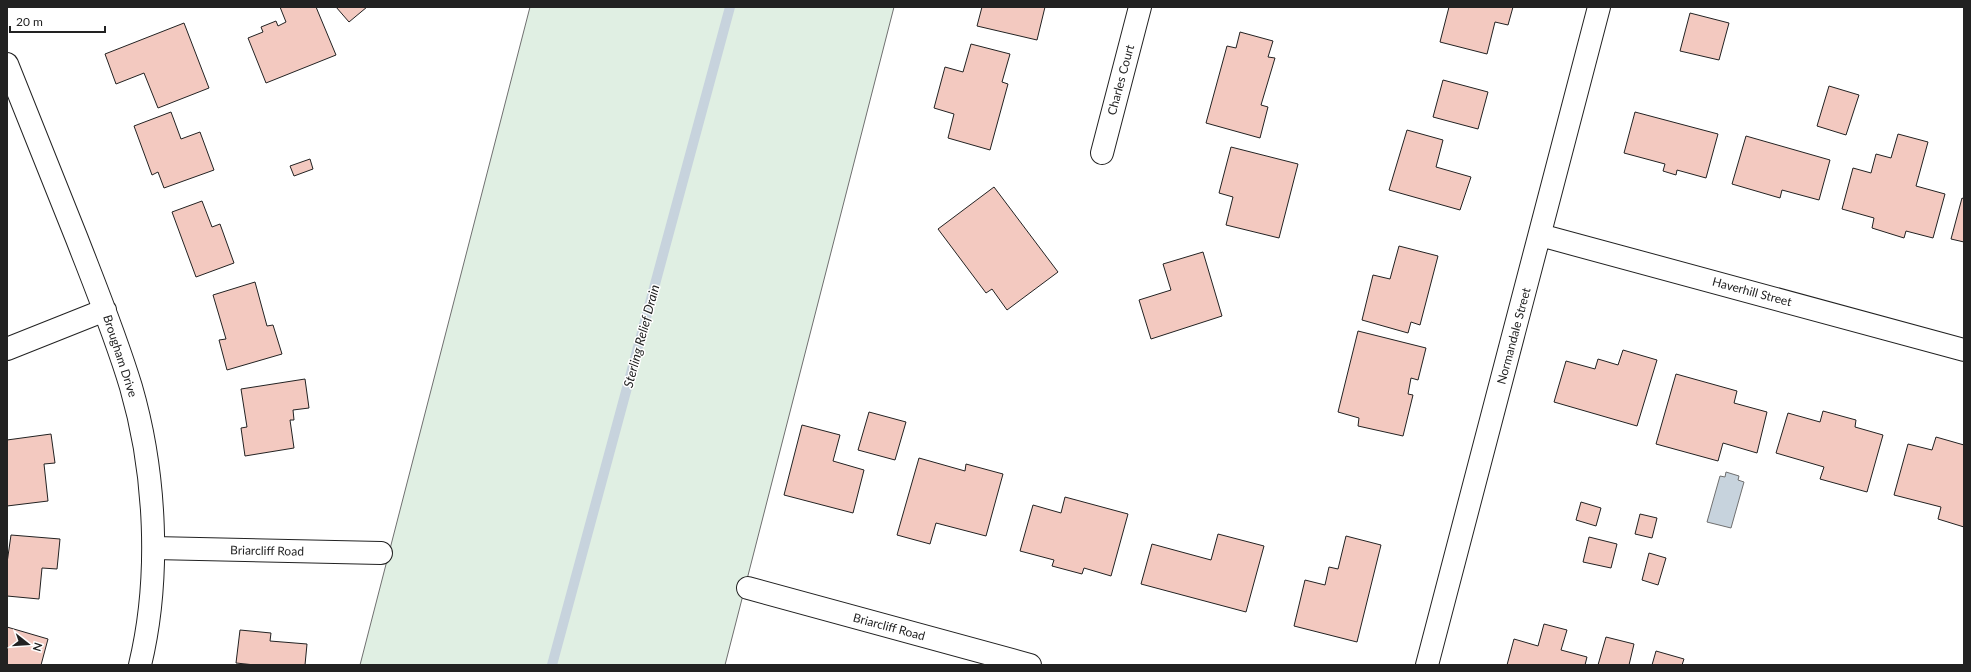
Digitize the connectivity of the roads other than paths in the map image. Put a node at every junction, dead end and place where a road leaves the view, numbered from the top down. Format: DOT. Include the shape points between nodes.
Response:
graph roads {
  1 [pos="1140,7"];
  2 [pos="1599,7"];
  3 [pos="7,64"];
  4 [pos="1102,153"];
  5 [pos="1540,235"];
  6 [pos="105,310"];
  7 [pos="7,349"];
  8 [pos="1964,350"];
  9 [pos="154,548"];
  10 [pos="381,553"];
  11 [pos="748,588"];
  12 [pos="140,665"];
  13 [pos="1030,665"];
  14 [pos="1427,665"];
  1 -- 4 [label="street, Charles Court"];
  2 -- 5 [label="street, Normandale Street"];
  3 -- 6 [label="street, Brougham Drive"];
  5 -- 8 [label="street, Haverhill Street"];
  5 -- 14 [label="street, Normandale Street"];
  6 -- 7 [label="street"];
  6 -- 9 [label="street, Brougham Drive" via="132,389 145,448"];
  9 -- 10 [label="street, Briarcliff Road"];
  9 -- 12 [label="street, Brougham Drive"];
  11 -- 13 [label="street, Briarcliff Road"];
}
